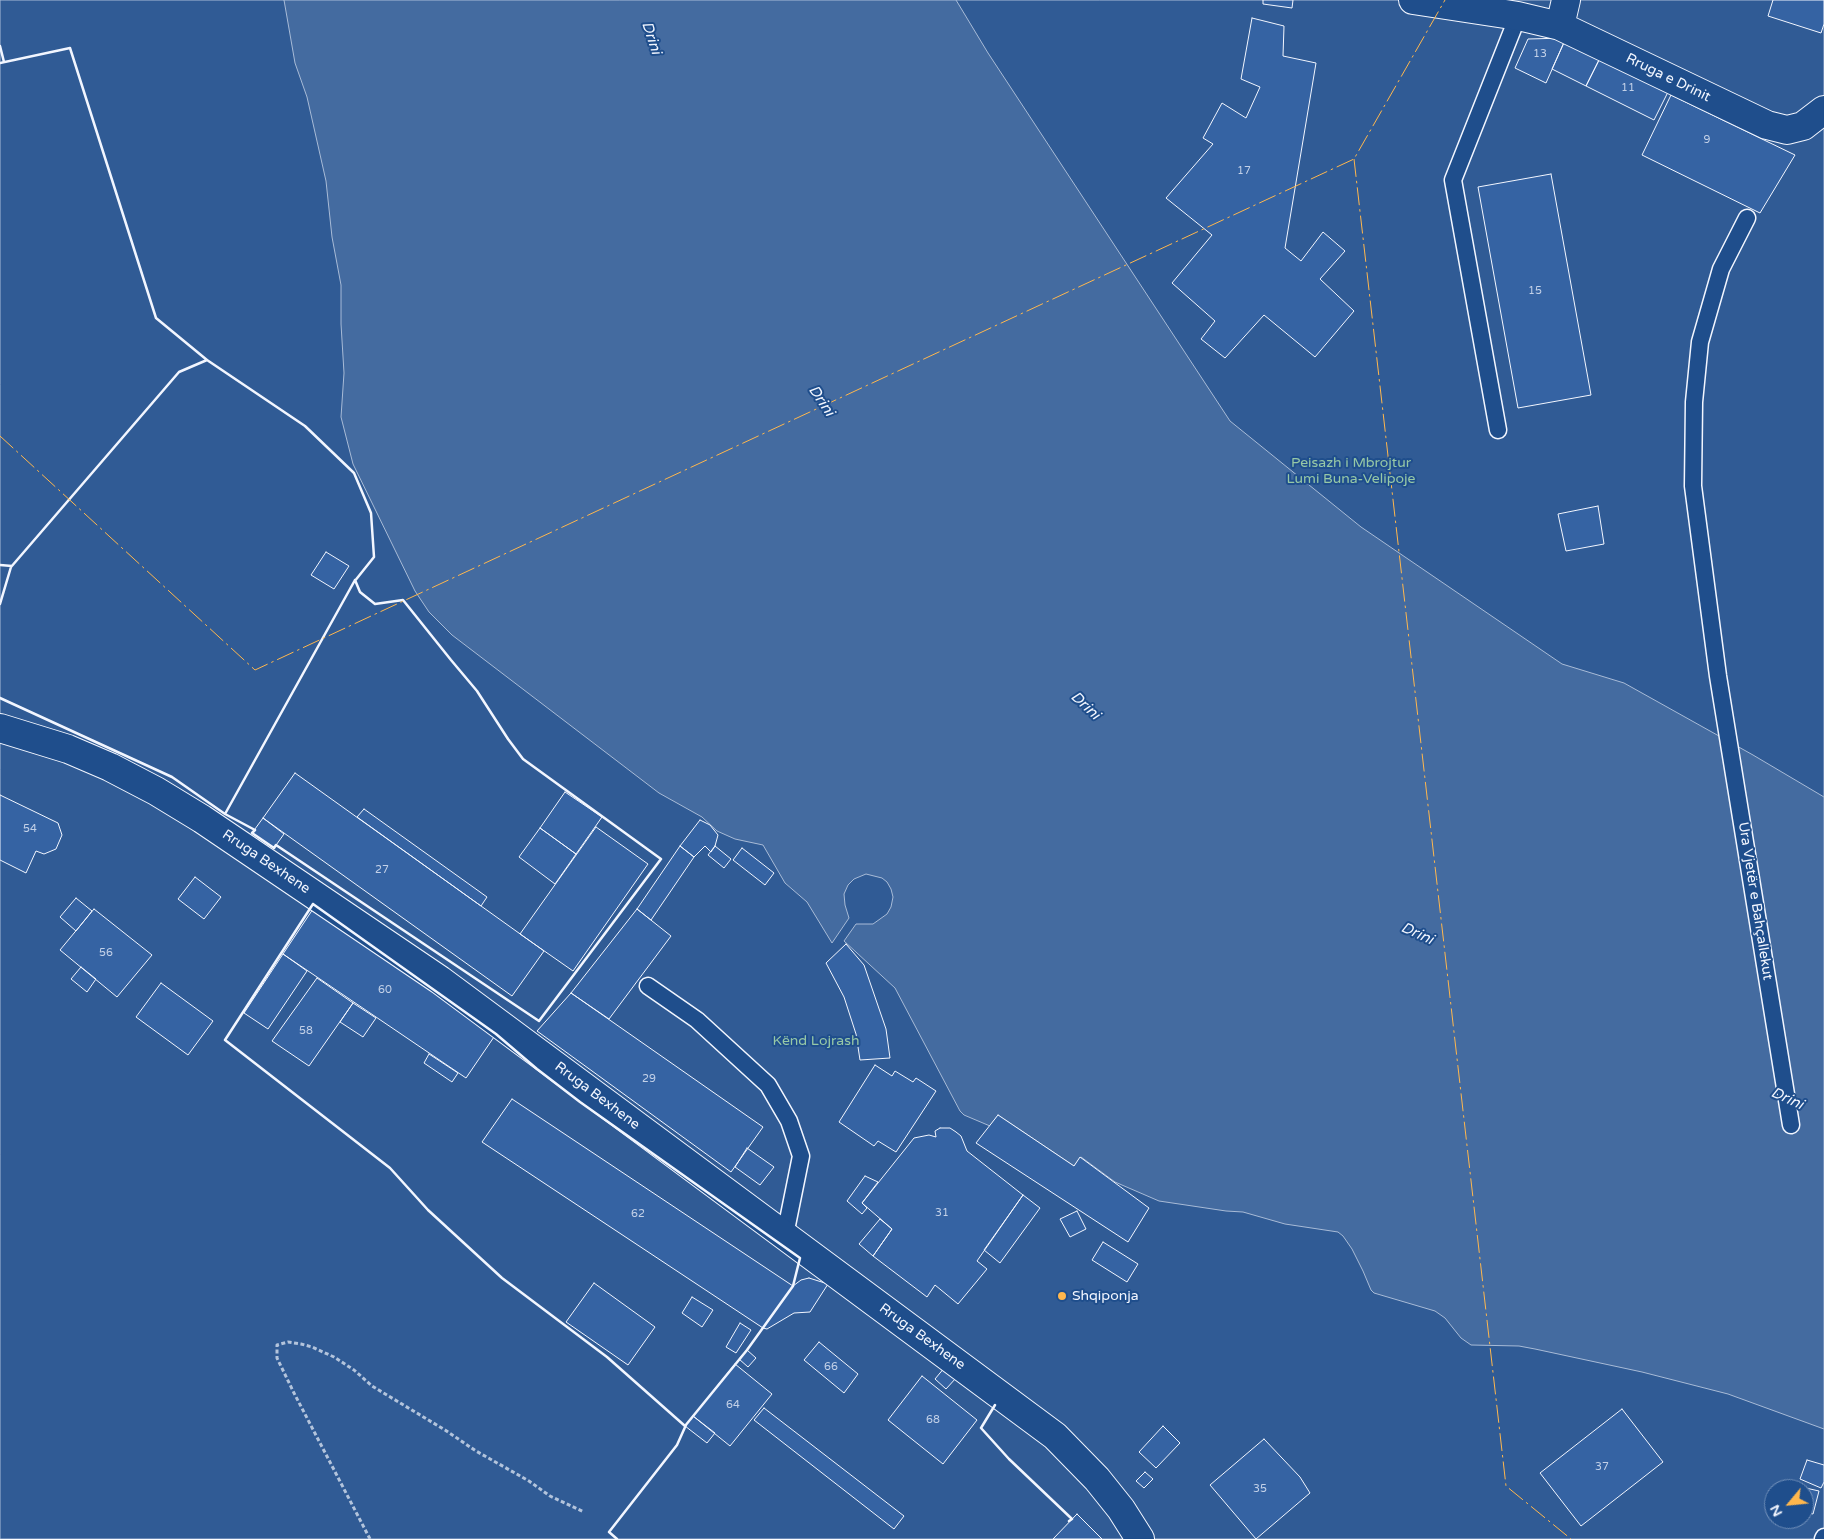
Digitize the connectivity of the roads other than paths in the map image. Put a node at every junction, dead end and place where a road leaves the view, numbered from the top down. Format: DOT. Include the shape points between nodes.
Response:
graph roads {
  1 [pos="1413,0"];
  2 [pos="1519,8"];
  3 [pos="1563,13"];
  4 [pos="1822,116"];
  5 [pos="1747,218"];
  6 [pos="1498,430"];
  7 [pos="0,728"];
  8 [pos="648,986"];
  9 [pos="1791,1125"];
  10 [pos="785,1235"];
  11 [pos="1140,1539"];
  1 -- 2 [label="street, Rruga e Drinit"];
  2 -- 3 [label="street, Rruga e Drinit"];
  2 -- 6 [label="lane" via="1453,180"];
  3 -- 4 [label="street, Rruga e Drinit" via="1767,125 1787,130"];
  5 -- 9 [label="lane, Ura Vjetër e Bahçallekut" via="1721,269 1700,342 1694,402 1693,486 1718,676"];
  7 -- 10 [label="street, Rruga Bexhene" via="68,749 110,767 202,819 440,980"];
  8 -- 10 [label="lane" via="697,1020 768,1085 789,1121 801,1156"];
  10 -- 11 [label="street, Rruga Bexhene" via="1055,1436 1097,1479"];
}
